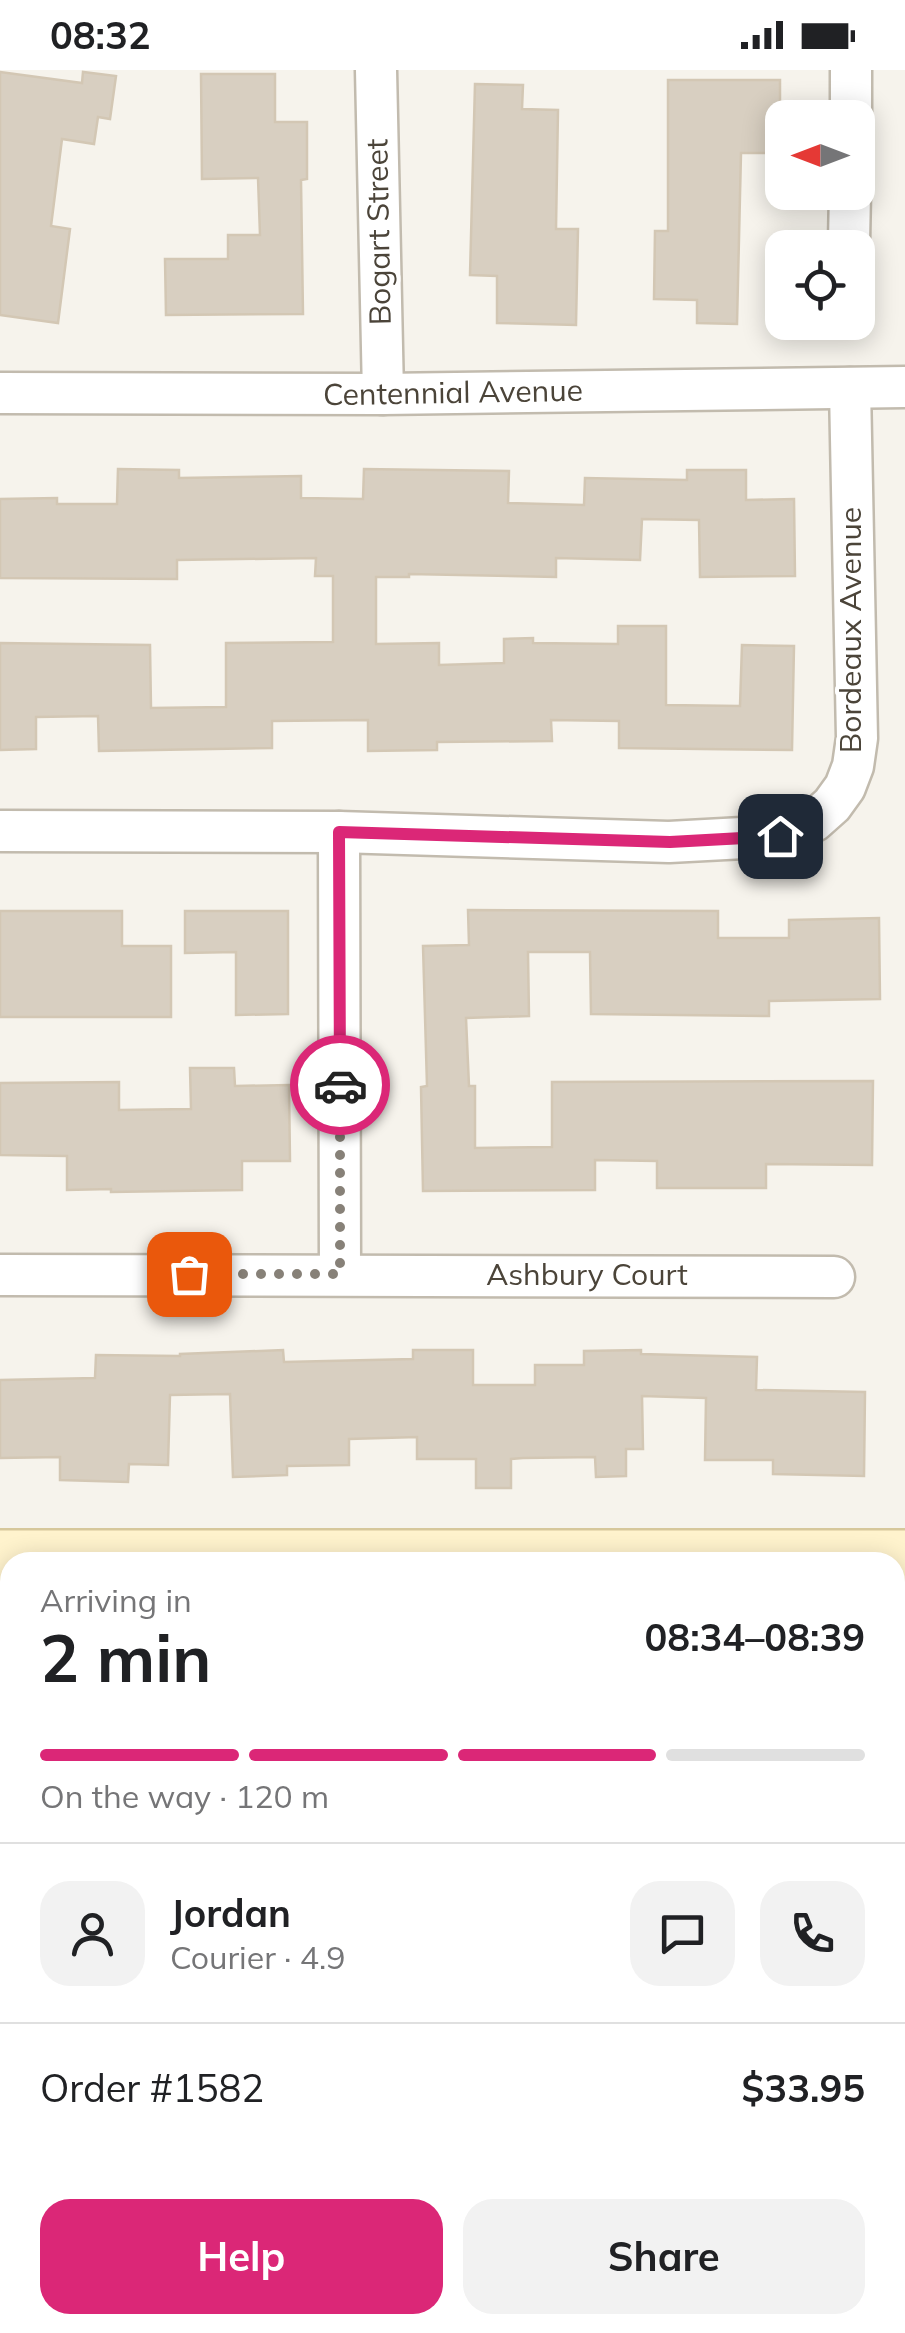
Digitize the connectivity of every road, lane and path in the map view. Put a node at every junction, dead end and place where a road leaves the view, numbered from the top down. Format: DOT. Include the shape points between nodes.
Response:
graph roads {
  1 [pos="376,70"];
  2 [pos="852,70"];
  3 [pos="851,100"];
  4 [pos="905,387"];
  5 [pos="850,388"];
  6 [pos="0,393"];
  7 [pos="382,394"];
  8 [pos="0,831"];
  9 [pos="339,832"];
  10 [pos="340,1274"];
  11 [pos="0,1275"];
  12 [pos="834,1277"];
  1 -- 7 [label="street, Bogart Street"];
  2 -- 3 [label="street"];
  4 -- 5 [label="street, Centennial Avenue"];
  5 -- 7 [label="street, Centennial Avenue"];
  5 -- 9 [label="street, Bordeaux Avenue" via="857,738 845,787 814,821 780,836 737,840"];
  6 -- 7 [label="street, Centennial Avenue"];
  8 -- 9 [label="street, Bordeaux Avenue"];
  9 -- 10 [label="street"];
  10 -- 11 [label="street, Ashbury Court"];
  10 -- 12 [label="street, Ashbury Court"];
}
